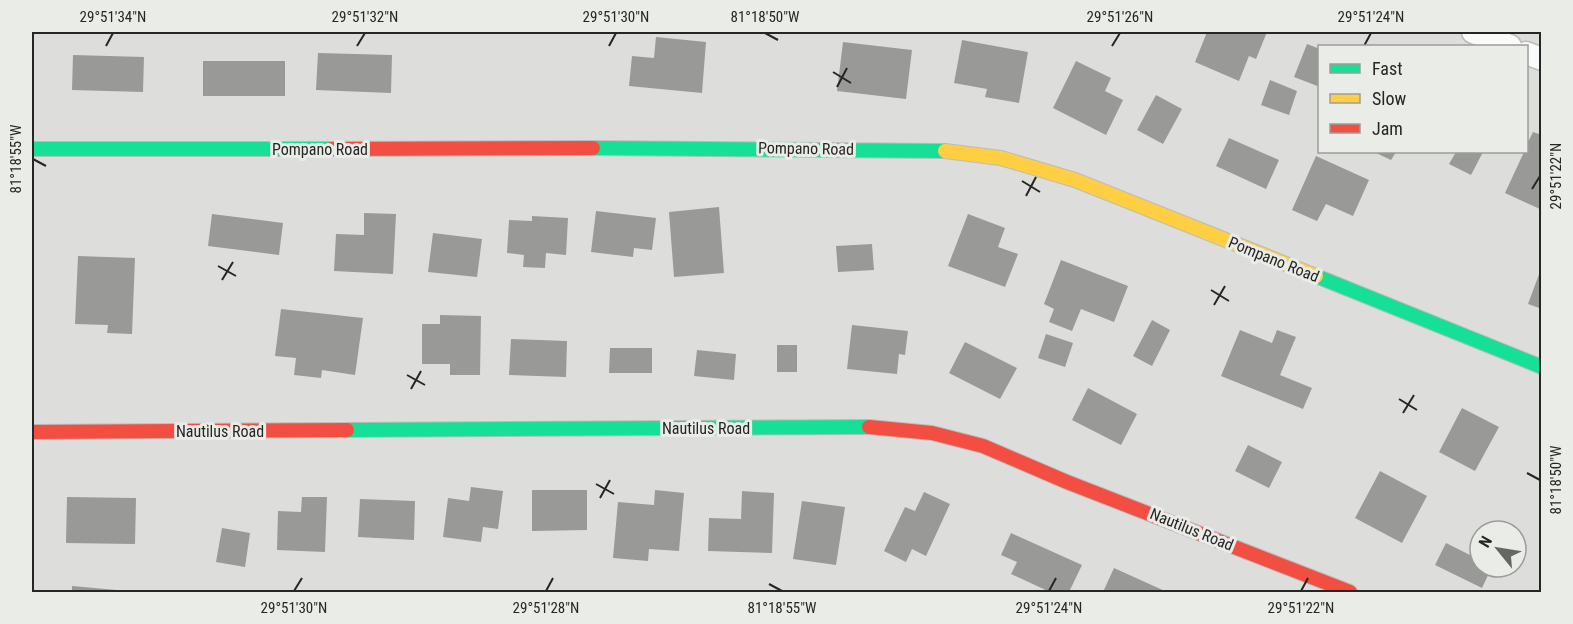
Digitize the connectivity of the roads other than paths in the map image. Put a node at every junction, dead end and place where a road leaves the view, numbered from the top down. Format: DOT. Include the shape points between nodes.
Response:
graph roads {
  1 [pos="1473,32"];
  2 [pos="1507,45"];
  3 [pos="1528,53"];
  4 [pos="1542,59"];
  5 [pos="32,149"];
  6 [pos="1542,367"];
  7 [pos="32,432"];
  8 [pos="1350,592"];
  1 -- 2 [label="street"];
  3 -- 4 [label="street"];
  5 -- 6 [label="street, Pompano Road" via="697,147 949,151 1001,158 1075,180"];
  7 -- 8 [label="street, Nautilus Road" via="857,427 915,430 983,446"];
}
